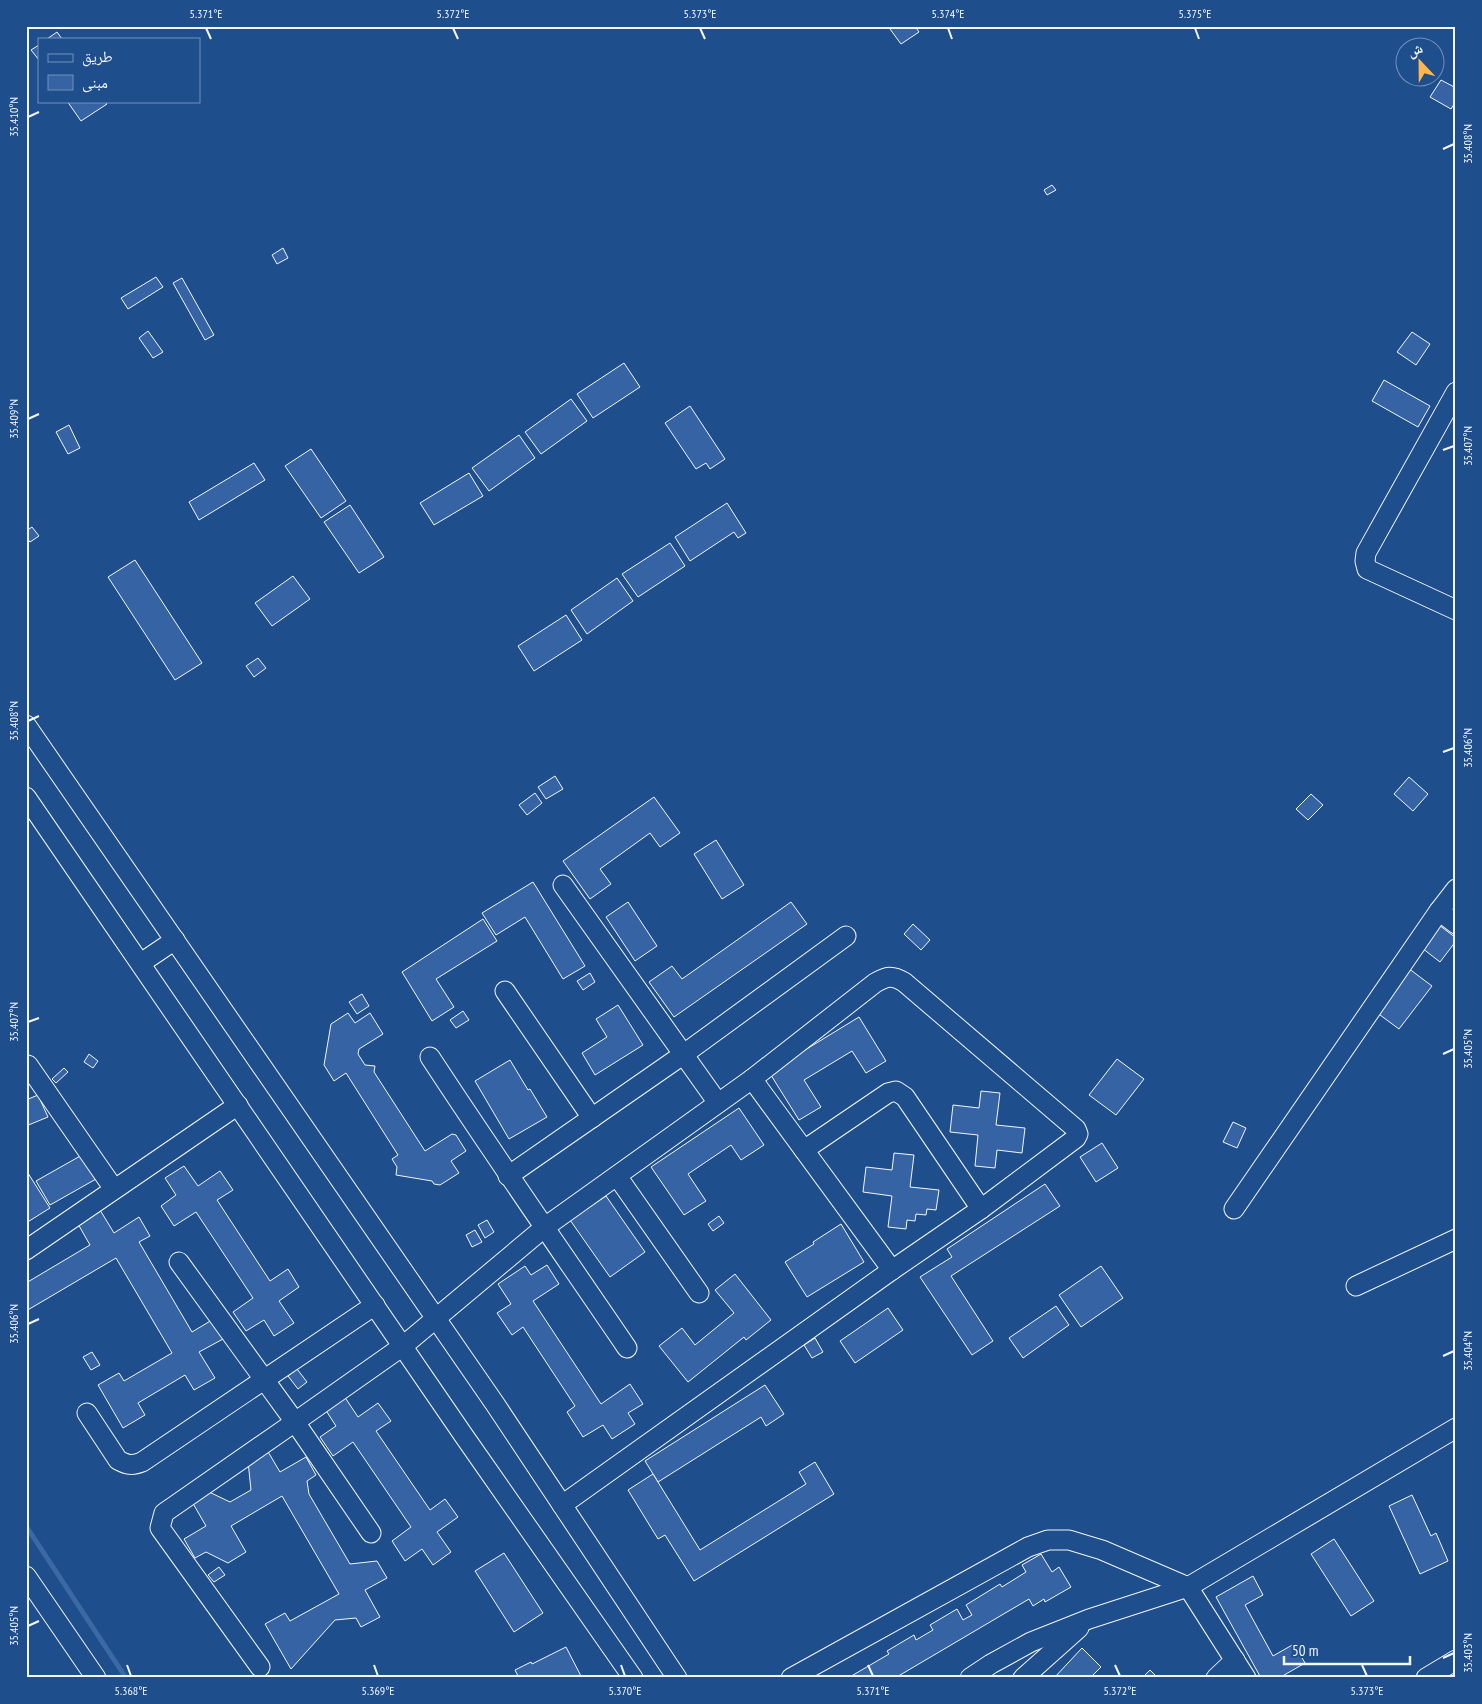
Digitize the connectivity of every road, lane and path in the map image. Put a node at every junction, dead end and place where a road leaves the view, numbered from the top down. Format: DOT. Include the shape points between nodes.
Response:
graph roads {
  1 [pos="1456,392"];
  2 [pos="1456,610"];
  3 [pos="26,725"];
  4 [pos="26,797"];
  5 [pos="563,885"];
  6 [pos="1456,889"];
  7 [pos="1439,911"];
  8 [pos="1456,924"];
  9 [pos="846,936"];
  10 [pos="175,940"];
  11 [pos="141,963"];
  12 [pos="505,991"];
  13 [pos="684,1054"];
  14 [pos="430,1057"];
  15 [pos="28,1065"];
  16 [pos="752,1079"];
  17 [pos="718,1103"];
  18 [pos="238,1105"];
  19 [pos="592,1118"];
  20 [pos="804,1150"];
  21 [pos="508,1176"];
  22 [pos="617,1176"];
  23 [pos="114,1190"];
  24 [pos="1234,1209"];
  25 [pos="981,1210"];
  26 [pos="545,1227"];
  27 [pos="1456,1239"];
  28 [pos="26,1250"];
  29 [pos="179,1262"];
  30 [pos="892,1270"];
  31 [pos="1356,1286"];
  32 [pos="699,1293"];
  33 [pos="375,1305"];
  34 [pos="435,1319"];
  35 [pos="403,1346"];
  36 [pos="627,1348"];
  37 [pos="264,1380"];
  38 [pos="87,1413"];
  39 [pos="295,1422"];
  40 [pos="1456,1428"];
  41 [pos="562,1505"];
  42 [pos="371,1533"];
  43 [pos="26,1576"];
  44 [pos="1188,1587"];
  45 [pos="33,1599"];
  46 [pos="1089,1619"];
  47 [pos="1235,1660"];
  48 [pos="260,1666"];
  49 [pos="1451,1668"];
  50 [pos="669,1675"];
  51 [pos="96,1678"];
  52 [pos="633,1678"];
  53 [pos="791,1678"];
  54 [pos="970,1678"];
  55 [pos="1023,1678"];
  56 [pos="1216,1678"];
  57 [pos="1246,1678"];
  58 [pos="1426,1678"];
  1 -- 2 [label="street" via="1366,553 1365,561 1367,569"];
  3 -- 10 [label="street"];
  4 -- 11 [label="street"];
  5 -- 13 [label="street"];
  6 -- 7 [label="street"];
  7 -- 8 [label="street"];
  7 -- 24 [label="street"];
  9 -- 13 [label="street"];
  10 -- 11 [label="street"];
  10 -- 34 [label="street"];
  11 -- 18 [label="street"];
  12 -- 19 [label="street"];
  13 -- 17 [label="street"];
  13 -- 19 [label="street"];
  14 -- 21 [label="street"];
  15 -- 23 [label="street"];
  16 -- 17 [label="street"];
  16 -- 20 [label="street"];
  16 -- 25 [label="street" via="875,983 894,976 1072,1124 1078,1134"];
  17 -- 22 [label="street"];
  18 -- 23 [label="street"];
  18 -- 33 [label="street"];
  19 -- 21 [label="street"];
  20 -- 25 [label="street" via="888,1093 896,1091 905,1097"];
  20 -- 30 [label="street"];
  21 -- 26 [label="street"];
  22 -- 26 [label="street"];
  22 -- 32 [label="street"];
  23 -- 28 [label="street"];
  25 -- 30 [label="street"];
  26 -- 34 [label="street"];
  26 -- 36 [label="street"];
  27 -- 31 [label="street"];
  29 -- 37 [label="street"];
  30 -- 41 [label="street"];
  33 -- 35 [label="street"];
  33 -- 37 [label="street"];
  34 -- 35 [label="street"];
  34 -- 41 [label="street"];
  35 -- 39 [label="street"];
  35 -- 52 [label="street"];
  37 -- 38 [label="street" via="133,1466 118,1460"];
  37 -- 39 [label="street"];
  39 -- 42 [label="street"];
  39 -- 48 [label="street" via="164,1513 160,1528"];
  40 -- 44 [label="street"];
  41 -- 50 [label="street"];
  43 -- 45 [label="street"];
  44 -- 46 [label="street"];
  44 -- 47 [label="street"];
  44 -- 53 [label="street" via="1102,1550 1069,1540 1048,1540 1028,1547"];
  45 -- 51 [label="street"];
  46 -- 54 [label="street" via="1032,1642"];
  46 -- 55 [label="street"];
  47 -- 56 [label="street"];
  47 -- 57 [label="street"];
  49 -- 58 [label="street"];
}
